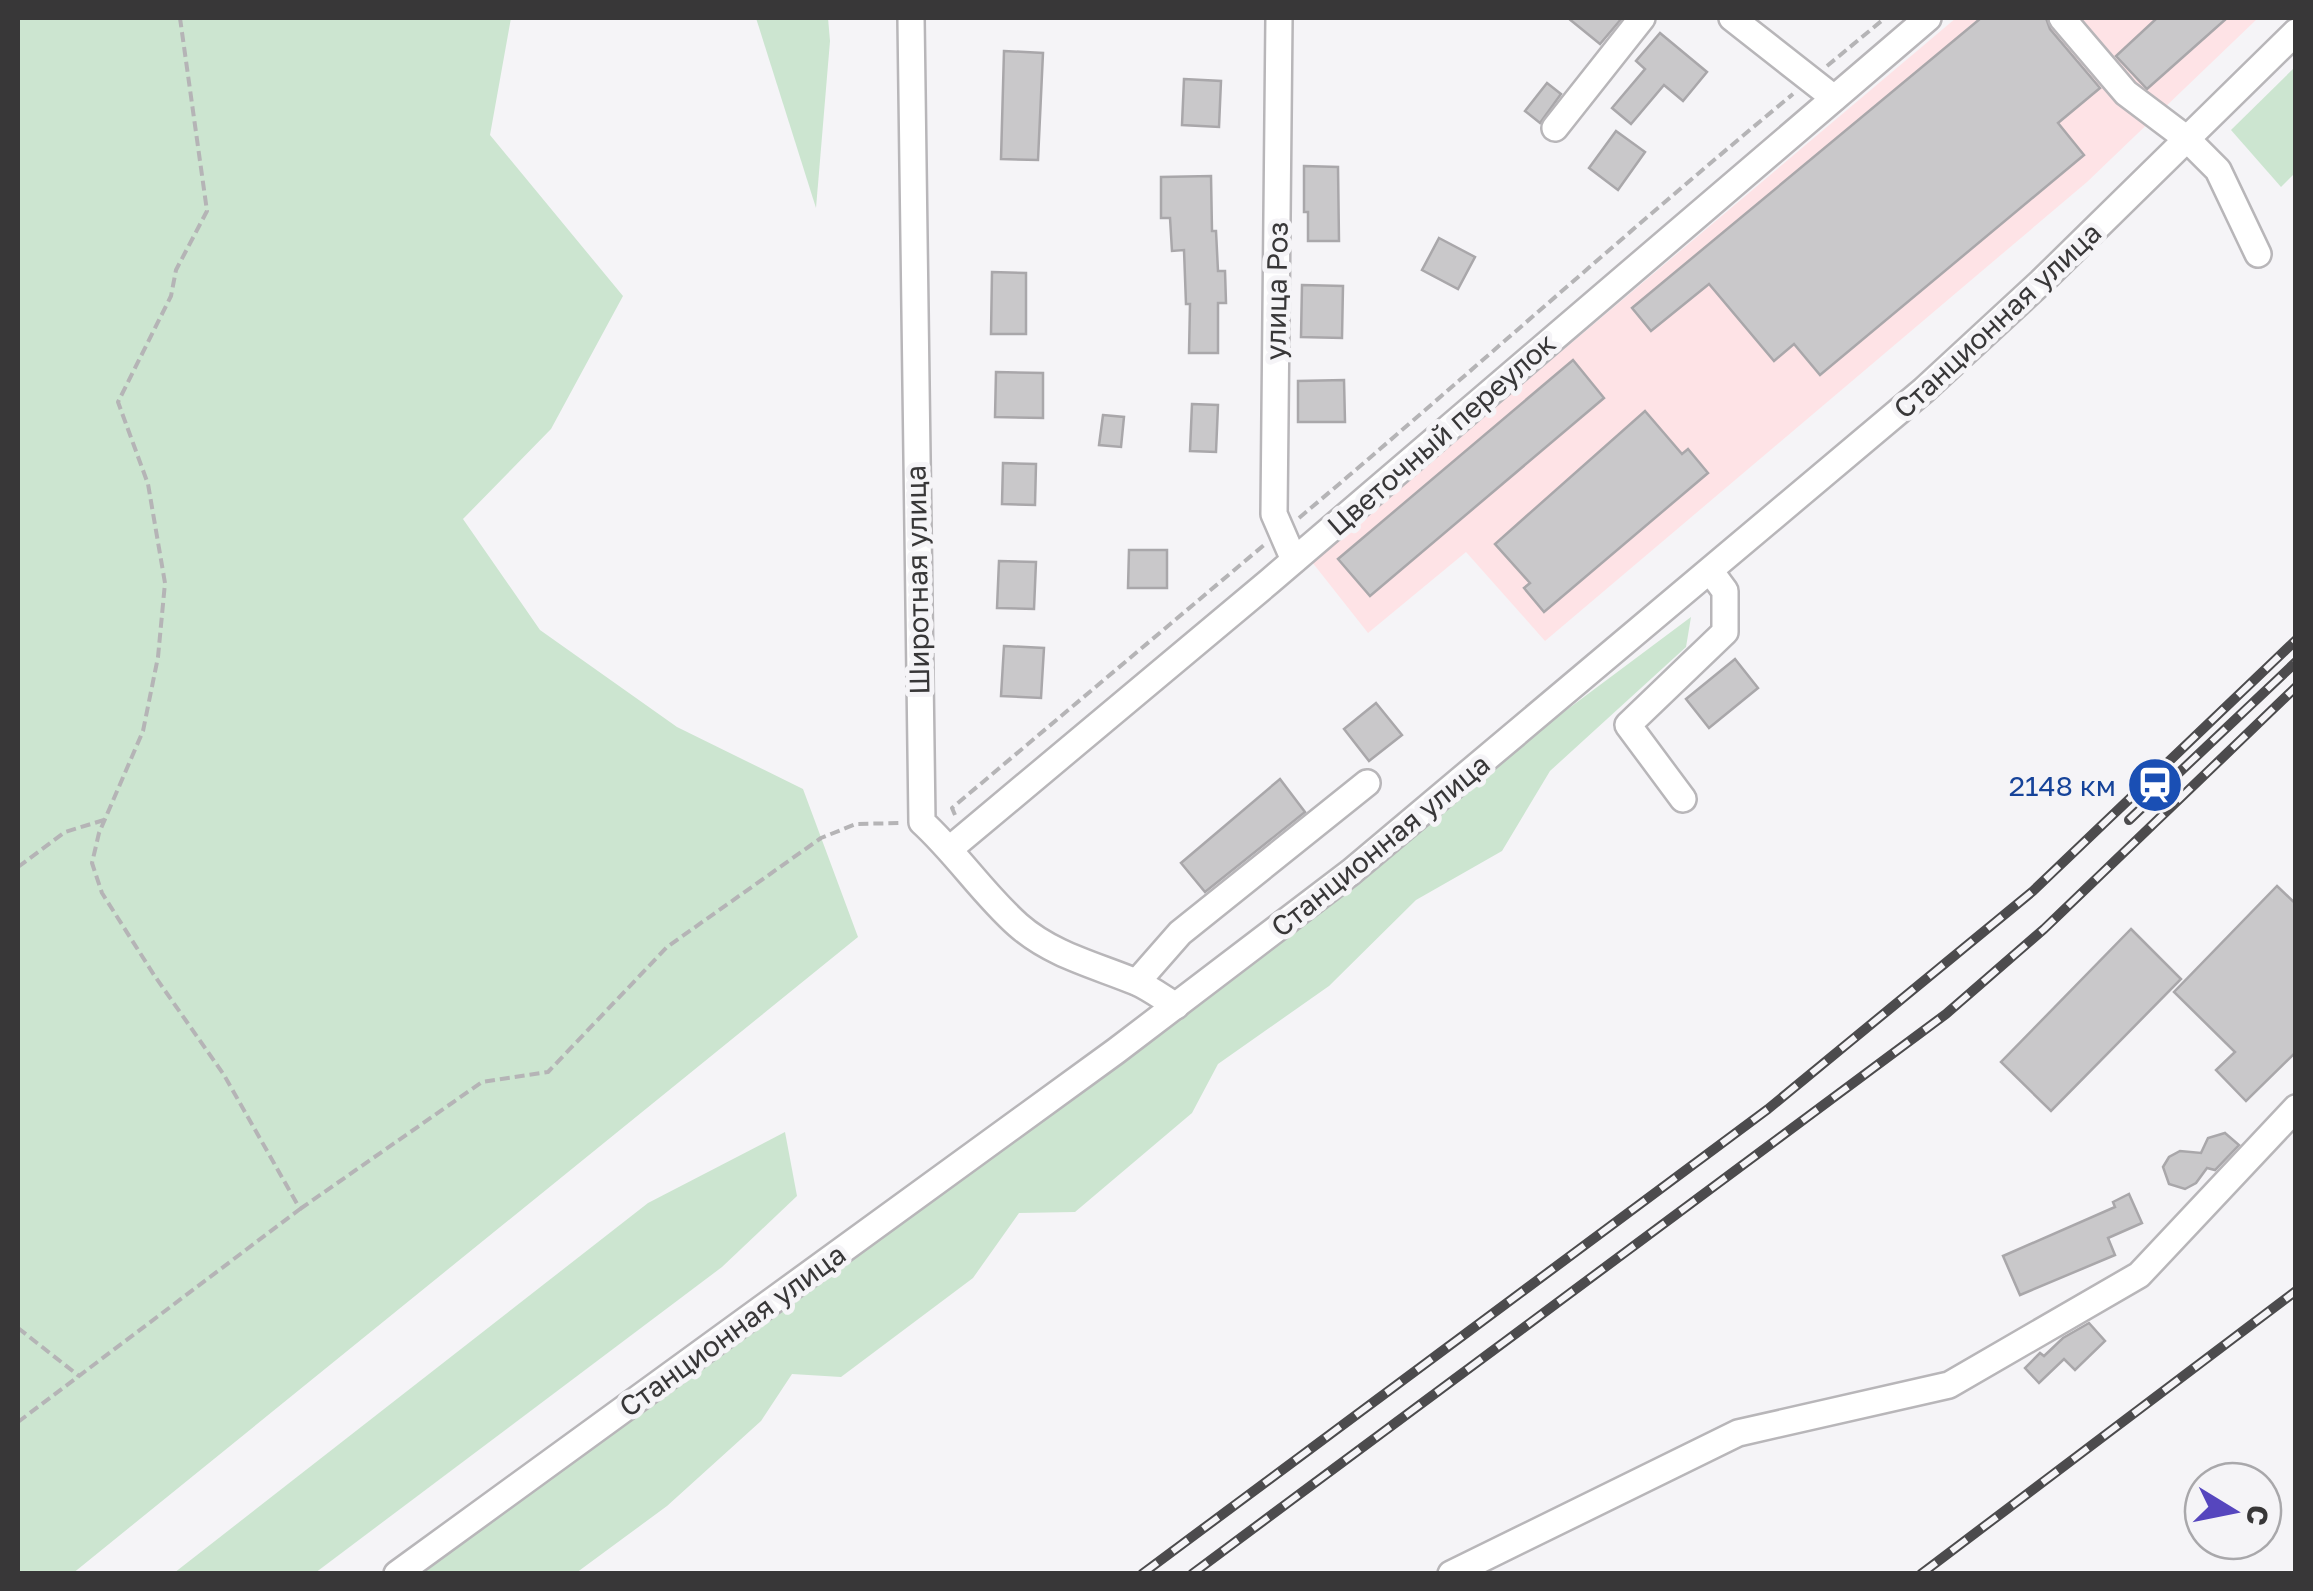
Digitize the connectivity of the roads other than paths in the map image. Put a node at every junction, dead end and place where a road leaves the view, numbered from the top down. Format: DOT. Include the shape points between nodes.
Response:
graph roads {
  1 [pos="911,18"];
  2 [pos="1279,18"];
  3 [pos="1642,18"];
  4 [pos="1732,18"];
  5 [pos="1928,18"];
  6 [pos="2062,18"];
  7 [pos="2296,32"];
  8 [pos="1834,98"];
  9 [pos="1556,128"];
  10 [pos="2187,140"];
  11 [pos="2258,254"];
  12 [pos="1294,560"];
  13 [pos="1711,572"];
  14 [pos="1367,783"];
  15 [pos="1683,799"];
  16 [pos="950,848"];
  17 [pos="1137,982"];
  18 [pos="1176,1006"];
  19 [pos="2296,1108"];
  20 [pos="397,1574"];
  21 [pos="1450,1574"];
  1 -- 16 [label="street, Широтная улица" via="922,822"];
  2 -- 12 [label="street, улица Роз" via="1274,514"];
  3 -- 9 [label="street"];
  4 -- 8 [label="street"];
  5 -- 8 [label="street, Цветочный переулок"];
  6 -- 10 [label="street" via="2126,94"];
  7 -- 10 [label="street, Станционная улица"];
  8 -- 12 [label="street, Цветочный переулок"];
  10 -- 11 [label="street" via="2218,170"];
  10 -- 13 [label="street, Станционная улица" via="1924,390"];
  12 -- 16 [label="street, Цветочный переулок"];
  13 -- 15 [label="street" via="1725,591 1725,632 1628,725"];
  13 -- 18 [label="street, Станционная улица" via="1351,872"];
  14 -- 17 [label="street" via="1180,933"];
  16 -- 17 [label="street" via="1018,925 1060,954"];
  17 -- 18 [label="street"];
  18 -- 20 [label="street, Станционная улица"];
  19 -- 21 [label="street" via="2139,1275 1949,1386 1738,1433"];
}
